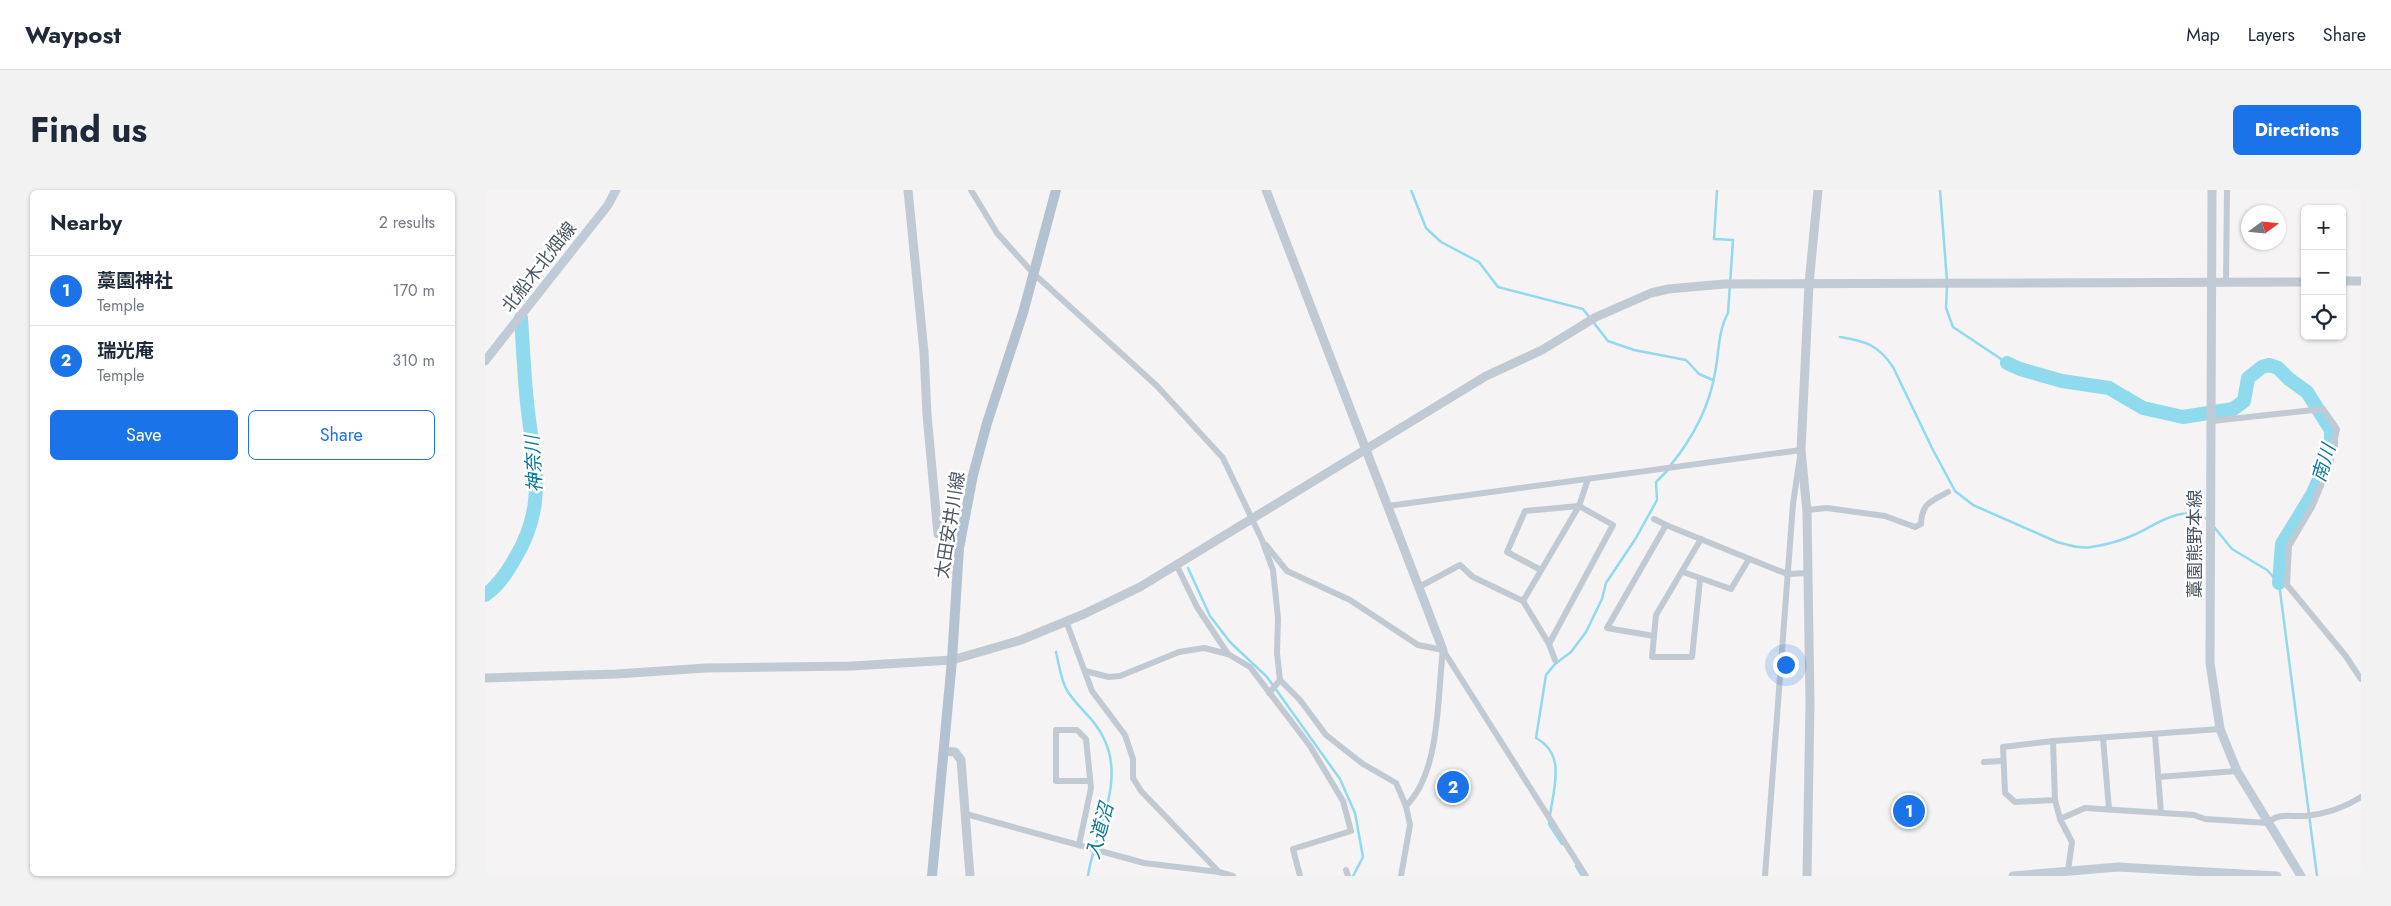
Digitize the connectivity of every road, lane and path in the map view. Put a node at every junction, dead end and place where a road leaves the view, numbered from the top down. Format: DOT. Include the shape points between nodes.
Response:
graph roads {
  1 [pos="616,190"];
  2 [pos="908,190"];
  3 [pos="971,190"];
  4 [pos="1057,190"];
  5 [pos="1266,190"];
  6 [pos="1817,190"];
  7 [pos="2212,190"];
  8 [pos="2227,190"];
  9 [pos="1033,273"];
  10 [pos="2346,281"];
  11 [pos="2361,281"];
  12 [pos="2211,282"];
  13 [pos="2226,282"];
  14 [pos="2301,282"];
  15 [pos="1809,284"];
  16 [pos="485,361"];
  17 [pos="2211,416"];
  18 [pos="1366,448"];
  19 [pos="1801,450"];
  20 [pos="1588,479"];
  21 [pos="1948,492"];
  22 [pos="1388,506"];
  23 [pos="1579,506"];
  24 [pos="1807,510"];
  25 [pos="1251,518"];
  26 [pos="1654,519"];
  27 [pos="1666,525"];
  28 [pos="1701,539"];
  29 [pos="1262,540"];
  30 [pos="961,541"];
  31 [pos="1749,559"];
  32 [pos="1176,564"];
  33 [pos="1541,570"];
  34 [pos="1683,572"];
  35 [pos="1808,573"];
  36 [pos="1787,574"];
  37 [pos="1699,580"];
  38 [pos="1419,587"];
  39 [pos="1523,601"];
  40 [pos="1066,621"];
  41 [pos="1654,636"];
  42 [pos="1549,644"];
  43 [pos="1443,650"];
  44 [pos="1228,654"];
  45 [pos="951,660"];
  46 [pos="1555,660"];
  47 [pos="1085,672"];
  48 [pos="485,678"];
  49 [pos="2361,679"];
  50 [pos="1279,682"];
  51 [pos="1270,692"];
  52 [pos="2220,729"];
  53 [pos="2155,735"];
  54 [pos="2103,738"];
  55 [pos="2053,741"];
  56 [pos="944,751"];
  57 [pos="2002,760"];
  58 [pos="1984,762"];
  59 [pos="2237,771"];
  60 [pos="2158,778"];
  61 [pos="1090,781"];
  62 [pos="2361,798"];
  63 [pos="2055,800"];
  64 [pos="1406,806"];
  65 [pos="2109,809"];
  66 [pos="2161,813"];
  67 [pos="966,814"];
  68 [pos="2060,819"];
  69 [pos="2268,823"];
  70 [pos="1079,845"];
  71 [pos="2068,871"];
  72 [pos="1219,872"];
  73 [pos="932,876"];
  74 [pos="970,876"];
  75 [pos="1233,876"];
  76 [pos="1300,876"];
  77 [pos="1401,876"];
  78 [pos="1586,876"];
  79 [pos="1765,876"];
  80 [pos="1807,876"];
  81 [pos="2013,876"];
  82 [pos="2277,876"];
  83 [pos="2301,876"];
  1 -- 16 [label="main road, 北船木北畑線"];
  2 -- 30 [label="street" via="937,534"];
  3 -- 9 [label="street" via="997,233"];
  4 -- 9 [label="main road, 太田安井川線"];
  5 -- 18 [label="street"];
  6 -- 15 [label="street"];
  7 -- 12 [label="main road, 藁園熊野本線"];
  8 -- 13 [label="street"];
  9 -- 25 [label="street" via="1157,386 1223,458"];
  9 -- 30 [label="main road, 太田安井川線" via="973,475"];
  10 -- 11 [label="street"];
  12 -- 13 [label="street"];
  12 -- 15 [label="street"];
  12 -- 17 [label="main road, 藁園熊野本線"];
  13 -- 14 [label="street"];
  15 -- 18 [label="street" via="1725,284 1668,289 1633,300 1596,317 1542,350 1486,376"];
  15 -- 19 [label="street"];
  17 -- 49 [label="street" via="2323,409 2337,429 2335,448 2312,507 2289,546 2287,584"];
  17 -- 52 [label="main road, 藁園熊野本線" via="2210,663"];
  18 -- 22 [label="street"];
  18 -- 25 [label="street"];
  19 -- 20 [label="street"];
  19 -- 24 [label="street"];
  19 -- 36 [label="street"];
  20 -- 22 [label="street"];
  20 -- 23 [label="street"];
  21 -- 24 [label="street" via="1927,504 1922,510 1921,524 1915,527 1885,516 1827,508"];
  22 -- 38 [label="street"];
  23 -- 33 [label="street"];
  23 -- 33 [label="street" via="1525,511 1507,552"];
  23 -- 42 [label="street" via="1613,525"];
  24 -- 35 [label="street"];
  25 -- 29 [label="street"];
  25 -- 32 [label="street"];
  26 -- 27 [label="street"];
  27 -- 28 [label="street"];
  27 -- 41 [label="street" via="1607,628"];
  28 -- 31 [label="street"];
  28 -- 34 [label="street"];
  29 -- 43 [label="street" via="1287,571 1350,600 1418,645"];
  29 -- 50 [label="street" via="1273,570 1277,595"];
  30 -- 45 [label="main road, 太田安井川線"];
  31 -- 36 [label="street"];
  31 -- 37 [label="street" via="1731,589"];
  32 -- 40 [label="street" via="1140,587"];
  32 -- 44 [label="street" via="1197,607"];
  33 -- 39 [label="street"];
  34 -- 37 [label="street"];
  34 -- 41 [label="street" via="1656,615"];
  35 -- 36 [label="street"];
  35 -- 80 [label="street"];
  36 -- 79 [label="street"];
  37 -- 41 [label="street" via="1693,657 1652,657"];
  38 -- 39 [label="street" via="1460,565 1473,577"];
  38 -- 43 [label="street"];
  39 -- 42 [label="street"];
  40 -- 45 [label="street" via="1021,640"];
  40 -- 47 [label="street"];
  42 -- 46 [label="street"];
  43 -- 64 [label="street" via="1427,770"];
  43 -- 78 [label="street"];
  44 -- 47 [label="street" via="1204,648 1179,652 1120,676"];
  44 -- 51 [label="street" via="1250,667"];
  45 -- 48 [label="street"];
  45 -- 56 [label="main road, 太田安井川線"];
  47 -- 72 [label="street" via="1101,706 1125,735 1133,759 1133,778 1141,791"];
  50 -- 51 [label="street"];
  50 -- 64 [label="street" via="1300,700 1326,735 1363,764 1397,784"];
  51 -- 76 [label="street" via="1310,746 1343,801 1351,831 1293,849"];
  52 -- 53 [label="street"];
  52 -- 59 [label="main road, 藁園熊野本線"];
  53 -- 54 [label="street"];
  53 -- 60 [label="street"];
  54 -- 55 [label="street"];
  54 -- 65 [label="street"];
  55 -- 57 [label="street" via="2003,747"];
  55 -- 63 [label="street"];
  56 -- 67 [label="street" via="955,752 961,760"];
  56 -- 73 [label="main road, 太田安井川線"];
  57 -- 58 [label="street"];
  57 -- 63 [label="street" via="2005,793 2015,802"];
  59 -- 60 [label="street"];
  59 -- 69 [label="main road, 藁園熊野本線"];
  60 -- 66 [label="street"];
  61 -- 61 [label="street" via="1086,739 1077,730 1056,730 1056,781"];
  61 -- 70 [label="street"];
  62 -- 69 [label="street" via="2345,806 2303,816 2275,816"];
  63 -- 68 [label="street"];
  64 -- 77 [label="street" via="1410,825"];
  65 -- 66 [label="street"];
  65 -- 68 [label="street" via="2085,808"];
  66 -- 69 [label="street"];
  67 -- 70 [label="street"];
  67 -- 74 [label="street"];
  68 -- 71 [label="street" via="2072,842"];
  69 -- 83 [label="main road, 藁園熊野本線"];
  70 -- 72 [label="street" via="1144,863"];
  71 -- 81 [label="main road"];
  71 -- 82 [label="main road" via="2141,867"];
  72 -- 75 [label="street"];
}
